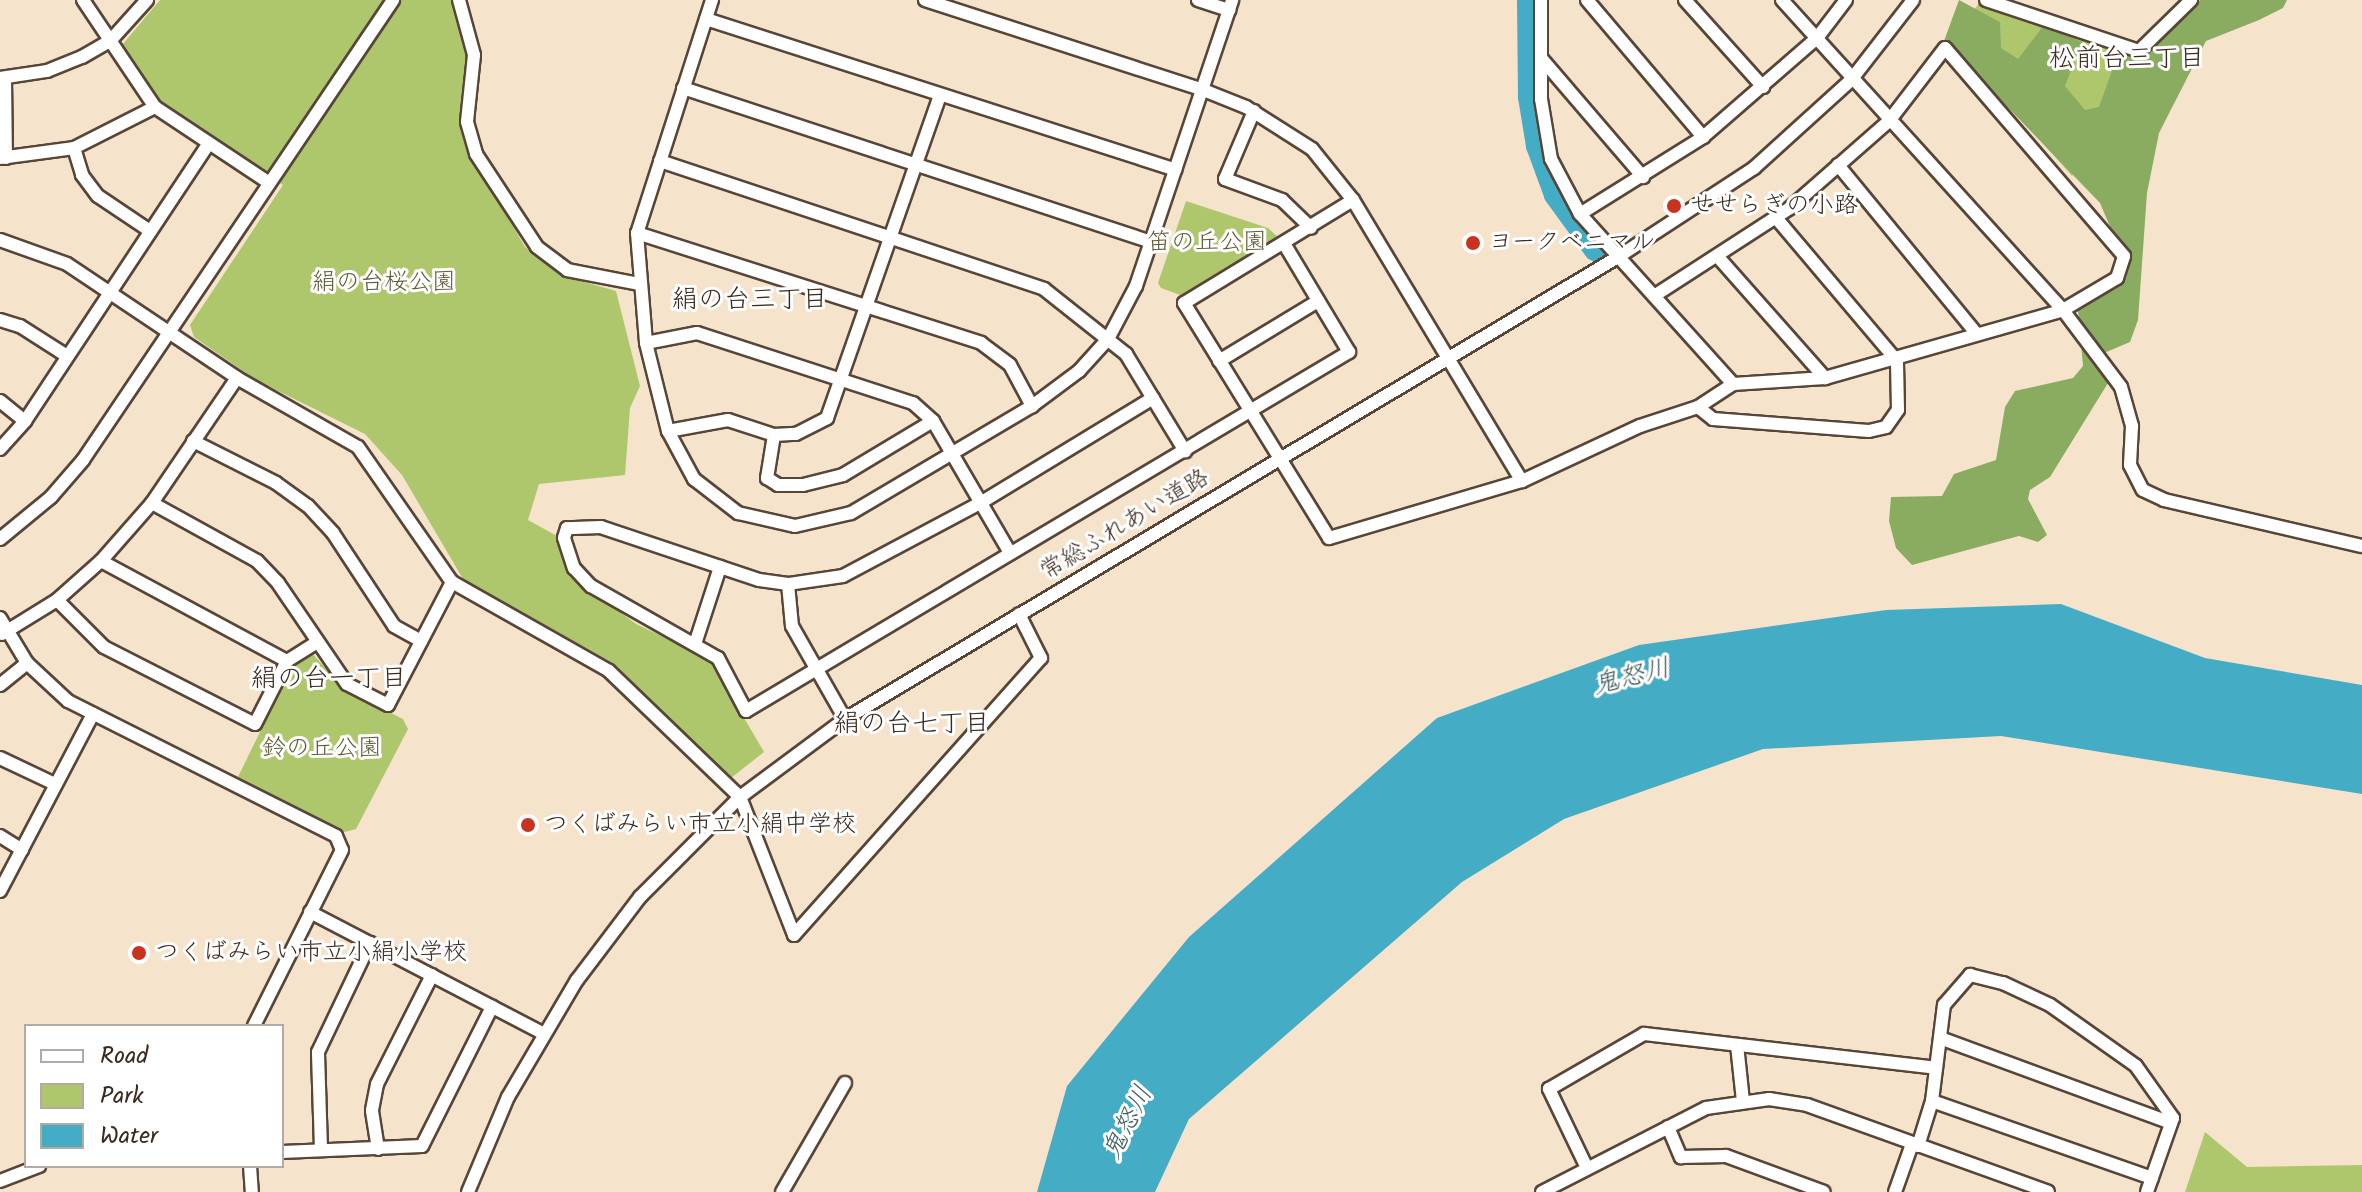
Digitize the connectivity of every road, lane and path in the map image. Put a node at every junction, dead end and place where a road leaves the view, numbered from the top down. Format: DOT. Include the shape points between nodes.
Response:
graph roads {
  1 [pos="83,0"];
  2 [pos="147,0"];
  3 [pos="393,0"];
  4 [pos="459,0"];
  5 [pos="712,0"];
  6 [pos="925,0"];
  7 [pos="1198,0"];
  8 [pos="1541,0"];
  9 [pos="1587,0"];
  10 [pos="1685,0"];
  11 [pos="1782,0"];
  12 [pos="1846,0"];
  13 [pos="1913,0"];
  14 [pos="1986,0"];
  15 [pos="2191,0"];
  16 [pos="1231,5"];
  17 [pos="706,19"];
  18 [pos="1817,38"];
  19 [pos="111,40"];
  20 [pos="1541,58"];
  21 [pos="3,79"];
  22 [pos="1851,80"];
  23 [pos="1763,87"];
  24 [pos="683,88"];
  25 [pos="1201,89"];
  26 [pos="940,95"];
  27 [pos="155,107"];
  28 [pos="1254,111"];
  29 [pos="1889,121"];
  30 [pos="1703,137"];
  31 [pos="209,143"];
  32 [pos="74,148"];
  33 [pos="3,158"];
  34 [pos="660,161"];
  35 [pos="1838,165"];
  36 [pos="917,166"];
  37 [pos="1175,170"];
  38 [pos="1643,177"];
  39 [pos="268,182"];
  40 [pos="1353,200"];
  41 [pos="1580,214"];
  42 [pos="1777,219"];
  43 [pos="1311,228"];
  44 [pos="150,231"];
  45 [pos="637,233"];
  46 [pos="890,236"];
  47 [pos="0,240"];
  48 [pos="1151,242"];
  49 [pos="1285,245"];
  50 [pos="1618,257"];
  51 [pos="1718,257"];
  52 [pos="639,284"];
  53 [pos="108,294"];
  54 [pos="1654,296"];
  55 [pos="1318,301"];
  56 [pos="865,307"];
  57 [pos="2063,310"];
  58 [pos="0,320"];
  59 [pos="169,332"];
  60 [pos="1977,334"];
  61 [pos="1108,339"];
  62 [pos="646,343"];
  63 [pos="1449,355"];
  64 [pos="67,356"];
  65 [pos="1219,361"];
  66 [pos="1897,361"];
  67 [pos="237,378"];
  68 [pos="1825,378"];
  69 [pos="843,380"];
  70 [pos="1733,384"];
  71 [pos="1153,398"];
  72 [pos="0,401"];
  73 [pos="1032,406"];
  74 [pos="1698,407"];
  75 [pos="1251,413"];
  76 [pos="25,421"];
  77 [pos="933,421"];
  78 [pos="668,431"];
  79 [pos="774,435"];
  80 [pos="193,441"];
  81 [pos="0,449"];
  82 [pos="1185,451"];
  83 [pos="953,453"];
  84 [pos="1280,457"];
  85 [pos="1522,481"];
  86 [pos="982,502"];
  87 [pos="152,503"];
  88 [pos="0,539"];
  89 [pos="2362,546"];
  90 [pos="1010,553"];
  91 [pos="101,561"];
  92 [pos="720,567"];
  93 [pos="452,582"];
  94 [pos="788,584"];
  95 [pos="57,600"];
  96 [pos="1019,614"];
  97 [pos="0,618"];
  98 [pos="4,633"];
  99 [pos="421,641"];
  100 [pos="696,641"];
  101 [pos="318,642"];
  102 [pos="287,661"];
  103 [pos="27,663"];
  104 [pos="817,673"];
  105 [pos="0,685"];
  106 [pos="93,714"];
  107 [pos="845,719"];
  108 [pos="0,758"];
  109 [pos="55,784"];
  110 [pos="740,797"];
  111 [pos="0,836"];
  112 [pos="22,850"];
  113 [pos="0,891"];
  114 [pos="310,912"];
  115 [pos="370,943"];
  116 [pos="432,975"];
  117 [pos="492,1007"];
  118 [pos="255,1024"];
  119 [pos="542,1033"];
  120 [pos="1940,1038"];
  121 [pos="1737,1045"];
  122 [pos="1936,1068"];
  123 [pos="845,1083"];
  124 [pos="1743,1101"];
  125 [pos="1932,1101"];
  126 [pos="2171,1123"];
  127 [pos="1668,1127"];
  128 [pos="1915,1145"];
  129 [pos="321,1149"];
  130 [pos="378,1149"];
  131 [pos="284,1152"];
  132 [pos="34,1168"];
  133 [pos="250,1168"];
  134 [pos="1587,1168"];
  135 [pos="2152,1178"];
  136 [pos="0,1181"];
  137 [pos="252,1192"];
  138 [pos="468,1192"];
  139 [pos="782,1192"];
  140 [pos="1542,1192"];
  141 [pos="1824,1192"];
  142 [pos="1895,1192"];
  143 [pos="2048,1192"];
  144 [pos="2147,1192"];
  1 -- 19 [label="street"];
  2 -- 19 [label="street"];
  3 -- 39 [label="street"];
  4 -- 52 [label="street" via="474,55 467,122 476,154 537,247 567,270"];
  5 -- 17 [label="street"];
  6 -- 25 [label="street"];
  7 -- 16 [label="street"];
  8 -- 20 [label="street"];
  9 -- 30 [label="street"];
  10 -- 23 [label="street"];
  11 -- 18 [label="street"];
  12 -- 18 [label="street"];
  13 -- 22 [label="street, 常総ふれあい道路"];
  14 -- 15 [label="street" via="2139,51"];
  16 -- 25 [label="street"];
  17 -- 24 [label="street"];
  17 -- 26 [label="street"];
  18 -- 22 [label="street"];
  18 -- 23 [label="street"];
  19 -- 21 [label="street" via="47,71"];
  19 -- 27 [label="street"];
  20 -- 38 [label="street"];
  20 -- 41 [label="street" via="1541,99 1551,159"];
  21 -- 33 [label="street"];
  22 -- 29 [label="street"];
  22 -- 50 [label="street, 常総ふれあい道路" via="1754,168"];
  23 -- 30 [label="street"];
  24 -- 34 [label="street"];
  24 -- 36 [label="street"];
  25 -- 28 [label="street"];
  25 -- 37 [label="street"];
  26 -- 36 [label="street"];
  26 -- 37 [label="street"];
  27 -- 31 [label="street"];
  27 -- 32 [label="street"];
  28 -- 40 [label="street" via="1312,149"];
  28 -- 43 [label="street" via="1225,179 1282,200"];
  29 -- 35 [label="street"];
  29 -- 57 [label="street"];
  29 -- 57 [label="street" via="1945,48 2120,245 2124,256 2117,278"];
  30 -- 38 [label="street"];
  31 -- 39 [label="street"];
  31 -- 44 [label="street"];
  32 -- 33 [label="street"];
  32 -- 44 [label="street" via="82,175 98,196"];
  34 -- 45 [label="street"];
  34 -- 46 [label="street"];
  35 -- 42 [label="street"];
  35 -- 60 [label="street"];
  36 -- 46 [label="street"];
  36 -- 48 [label="street"];
  37 -- 48 [label="street"];
  38 -- 41 [label="street"];
  39 -- 59 [label="street"];
  40 -- 43 [label="street"];
  40 -- 63 [label="street"];
  41 -- 50 [label="street"];
  42 -- 51 [label="street"];
  42 -- 66 [label="street"];
  43 -- 49 [label="street"];
  44 -- 53 [label="street"];
  45 -- 52 [label="street"];
  45 -- 56 [label="street"];
  46 -- 56 [label="street"];
  46 -- 61 [label="street" via="1025,280"];
  47 -- 53 [label="street" via="67,264"];
  48 -- 61 [label="street" via="1136,286"];
  49 -- 55 [label="street"];
  49 -- 65 [label="street" via="1184,303"];
  50 -- 54 [label="street"];
  50 -- 63 [label="street, 常総ふれあい道路"];
  51 -- 54 [label="street"];
  51 -- 68 [label="street"];
  52 -- 62 [label="street"];
  53 -- 59 [label="street"];
  53 -- 64 [label="street"];
  54 -- 70 [label="street"];
  55 -- 65 [label="street"];
  55 -- 75 [label="street" via="1349,352"];
  56 -- 69 [label="street"];
  56 -- 73 [label="street" via="996,352"];
  57 -- 60 [label="street"];
  57 -- 89 [label="street" via="2127,399 2130,465 2143,490 2164,500"];
  58 -- 64 [label="street" via="20,326"];
  59 -- 67 [label="street"];
  59 -- 88 [label="street" via="83,460 51,497"];
  60 -- 66 [label="street"];
  61 -- 71 [label="street" via="1126,354"];
  61 -- 73 [label="street" via="1079,371"];
  62 -- 69 [label="street" via="697,333"];
  62 -- 78 [label="street"];
  63 -- 84 [label="street, 常総ふれあい道路"];
  63 -- 85 [label="street"];
  64 -- 76 [label="street"];
  65 -- 75 [label="street"];
  66 -- 68 [label="street"];
  66 -- 74 [label="street" via="1898,410 1886,427 1869,431 1713,419"];
  67 -- 80 [label="street"];
  67 -- 93 [label="street" via="358,447"];
  68 -- 70 [label="street"];
  69 -- 77 [label="street" via="913,403"];
  69 -- 79 [label="street" via="827,418 796,434"];
  70 -- 74 [label="street"];
  71 -- 82 [label="street"];
  71 -- 86 [label="street"];
  72 -- 76 [label="street"];
  73 -- 83 [label="street"];
  74 -- 85 [label="street" via="1640,426"];
  75 -- 82 [label="street"];
  75 -- 84 [label="street"];
  76 -- 81 [label="street"];
  77 -- 79 [label="street" via="843,475 803,485 778,485 767,478"];
  77 -- 83 [label="street"];
  78 -- 79 [label="street" via="728,420"];
  78 -- 83 [label="street" via="694,479 713,497 764,522 795,526 851,513"];
  80 -- 87 [label="street"];
  80 -- 99 [label="street" via="276,483 308,506 333,533 394,626"];
  82 -- 90 [label="street"];
  83 -- 86 [label="street"];
  84 -- 85 [label="street" via="1329,538"];
  84 -- 96 [label="street, 常総ふれあい道路"];
  86 -- 90 [label="street"];
  86 -- 94 [label="street" via="866,568"];
  87 -- 91 [label="street"];
  87 -- 101 [label="street" via="257,561"];
  90 -- 104 [label="street"];
  91 -- 95 [label="street"];
  91 -- 102 [label="street"];
  92 -- 94 [label="street"];
  92 -- 100 [label="street"];
  92 -- 100 [label="street" via="601,527 567,528 564,538 574,568 591,586 664,629"];
  93 -- 99 [label="street"];
  93 -- 110 [label="street" via="609,671"];
  94 -- 104 [label="street" via="792,626"];
  95 -- 98 [label="street"];
  95 -- 102 [label="street" via="104,647 255,724"];
  96 -- 107 [label="street, 常総ふれあい道路"];
  96 -- 110 [label="street" via="1041,658 794,935"];
  97 -- 98 [label="street"];
  98 -- 103 [label="street"];
  99 -- 101 [label="street" via="388,705 347,684"];
  100 -- 104 [label="street" via="718,658 746,711"];
  101 -- 102 [label="street"];
  103 -- 105 [label="street"];
  103 -- 106 [label="street" via="47,686"];
  104 -- 107 [label="street"];
  106 -- 109 [label="street"];
  106 -- 114 [label="street" via="336,836 342,850"];
  107 -- 110 [label="street, 常総ふれあい道路"];
  108 -- 109 [label="street"];
  109 -- 112 [label="street"];
  110 -- 119 [label="street, 常総ふれあい道路" via="640,897"];
  111 -- 112 [label="street"];
  112 -- 113 [label="street"];
  114 -- 115 [label="street"];
  114 -- 118 [label="street"];
  115 -- 116 [label="street"];
  115 -- 129 [label="street" via="318,1052"];
  116 -- 117 [label="street"];
  116 -- 130 [label="street" via="377,1084 372,1110"];
  117 -- 119 [label="street"];
  117 -- 130 [label="street" via="422,1146"];
  119 -- 138 [label="street, 常総ふれあい道路"];
  120 -- 122 [label="street"];
  120 -- 126 [label="street"];
  120 -- 126 [label="street" via="1944,1005 1970,975 2003,983 2050,1005 2136,1066"];
  121 -- 122 [label="street"];
  121 -- 124 [label="street"];
  121 -- 134 [label="street" via="1644,1034 1549,1089"];
  122 -- 125 [label="street"];
  123 -- 139 [label="street"];
  124 -- 127 [label="street" via="1706,1108"];
  124 -- 128 [label="street" via="1807,1105"];
  125 -- 128 [label="street"];
  125 -- 135 [label="street"];
  126 -- 135 [label="street"];
  127 -- 134 [label="street"];
  127 -- 141 [label="street" via="1681,1157 1726,1156"];
  128 -- 142 [label="street"];
  128 -- 143 [label="street"];
  129 -- 130 [label="street"];
  129 -- 131 [label="street"];
  132 -- 136 [label="street"];
  133 -- 137 [label="street"];
  134 -- 140 [label="street"];
  135 -- 144 [label="street"];
}
